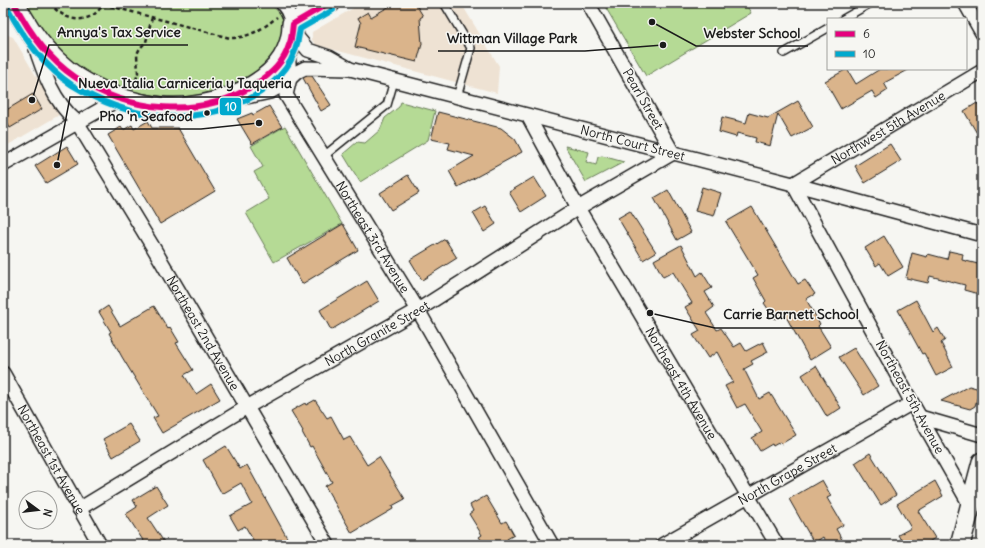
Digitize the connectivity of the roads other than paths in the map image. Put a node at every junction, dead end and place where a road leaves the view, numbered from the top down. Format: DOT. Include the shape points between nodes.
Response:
graph roads {
  1 [pos="14,3"];
  2 [pos="329,3"];
  3 [pos="444,3"];
  4 [pos="588,3"];
  5 [pos="871,3"];
  6 [pos="965,3"];
  7 [pos="859,6"];
  8 [pos="844,18"];
  9 [pos="288,24"];
  10 [pos="827,29"];
  11 [pos="982,33"];
  12 [pos="32,35"];
  13 [pos="784,53"];
  14 [pos="350,69"];
  15 [pos="982,71"];
  16 [pos="290,78"];
  17 [pos="394,81"];
  18 [pos="270,92"];
  19 [pos="286,95"];
  20 [pos="457,97"];
  21 [pos="124,100"];
  22 [pos="224,100"];
  23 [pos="528,116"];
  24 [pos="77,122"];
  25 [pos="673,153"];
  26 [pos="324,156"];
  27 [pos="3,165"];
  28 [pos="793,184"];
  29 [pos="578,208"];
  30 [pos="982,235"];
  31 [pos="418,310"];
  32 [pos="4,376"];
  33 [pos="912,403"];
  34 [pos="247,407"];
  35 [pos="920,417"];
  36 [pos="982,435"];
  37 [pos="982,462"];
  38 [pos="748,495"];
  39 [pos="970,504"];
  40 [pos="78,509"];
  41 [pos="100,545"];
  42 [pos="328,545"];
  43 [pos="552,545"];
  44 [pos="662,545"];
  45 [pos="777,545"];
  46 [pos="960,545"];
  1 -- 12 [label="main road"];
  2 -- 9 [label="main road"];
  3 -- 20 [label="lane" via="471,48"];
  4 -- 25 [label="street, Pearl Street"];
  5 -- 7 [label="lane"];
  6 -- 11 [label="street"];
  7 -- 8 [label="lane"];
  9 -- 14 [label="street, North Court Street" via="308,50 329,57"];
  9 -- 16 [label="street"];
  9 -- 22 [label="main road" via="279,64 249,89"];
  10 -- 13 [label="lane"];
  12 -- 21 [label="main road" via="50,57 70,73 87,85"];
  12 -- 24 [label="street, Northeast 2nd Avenue" via="44,75 63,110"];
  14 -- 16 [label="street" via="305,68"];
  14 -- 17 [label="street, North Court Street"];
  15 -- 28 [label="street, Northwest 5th Avenue"];
  16 -- 18 [label="street"];
  16 -- 19 [label="street"];
  17 -- 20 [label="street, North Court Street"];
  17 -- 26 [label="lane" via="387,106"];
  18 -- 19 [label="street"];
  18 -- 22 [label="street"];
  19 -- 26 [label="street, Northeast 3rd Avenue"];
  20 -- 23 [label="street, North Court Street"];
  21 -- 22 [label="main road" via="161,108"];
  21 -- 24 [label="street"];
  23 -- 25 [label="street, North Court Street"];
  23 -- 29 [label="street, Northeast 4th Avenue"];
  24 -- 27 [label="street"];
  24 -- 34 [label="street, Northeast 2nd Avenue"];
  25 -- 28 [label="street, North Court Street"];
  25 -- 29 [label="street, North Granite Street"];
  26 -- 31 [label="street, Northeast 3rd Avenue"];
  28 -- 30 [label="street, North Court Street"];
  28 -- 33 [label="street, Northeast 5th Avenue"];
  29 -- 31 [label="street, North Granite Street"];
  29 -- 38 [label="street, Northeast 4th Avenue"];
  31 -- 34 [label="street, North Granite Street"];
  31 -- 43 [label="street, Northeast 3rd Avenue"];
  32 -- 40 [label="street, Northeast 1st Avenue"];
  33 -- 35 [label="street, Northeast 5th Avenue"];
  33 -- 38 [label="street, North Grape Street"];
  34 -- 40 [label="street, North Granite Street"];
  34 -- 42 [label="street, Northeast 2nd Avenue"];
  35 -- 36 [label="street"];
  35 -- 39 [label="street, Northeast 5th Avenue"];
  37 -- 39 [label="main road"];
  38 -- 44 [label="street, North Grape Street"];
  38 -- 45 [label="street, Northeast 4th Avenue"];
  39 -- 46 [label="main road"];
  40 -- 41 [label="street, Northeast 1st Avenue"];
}
